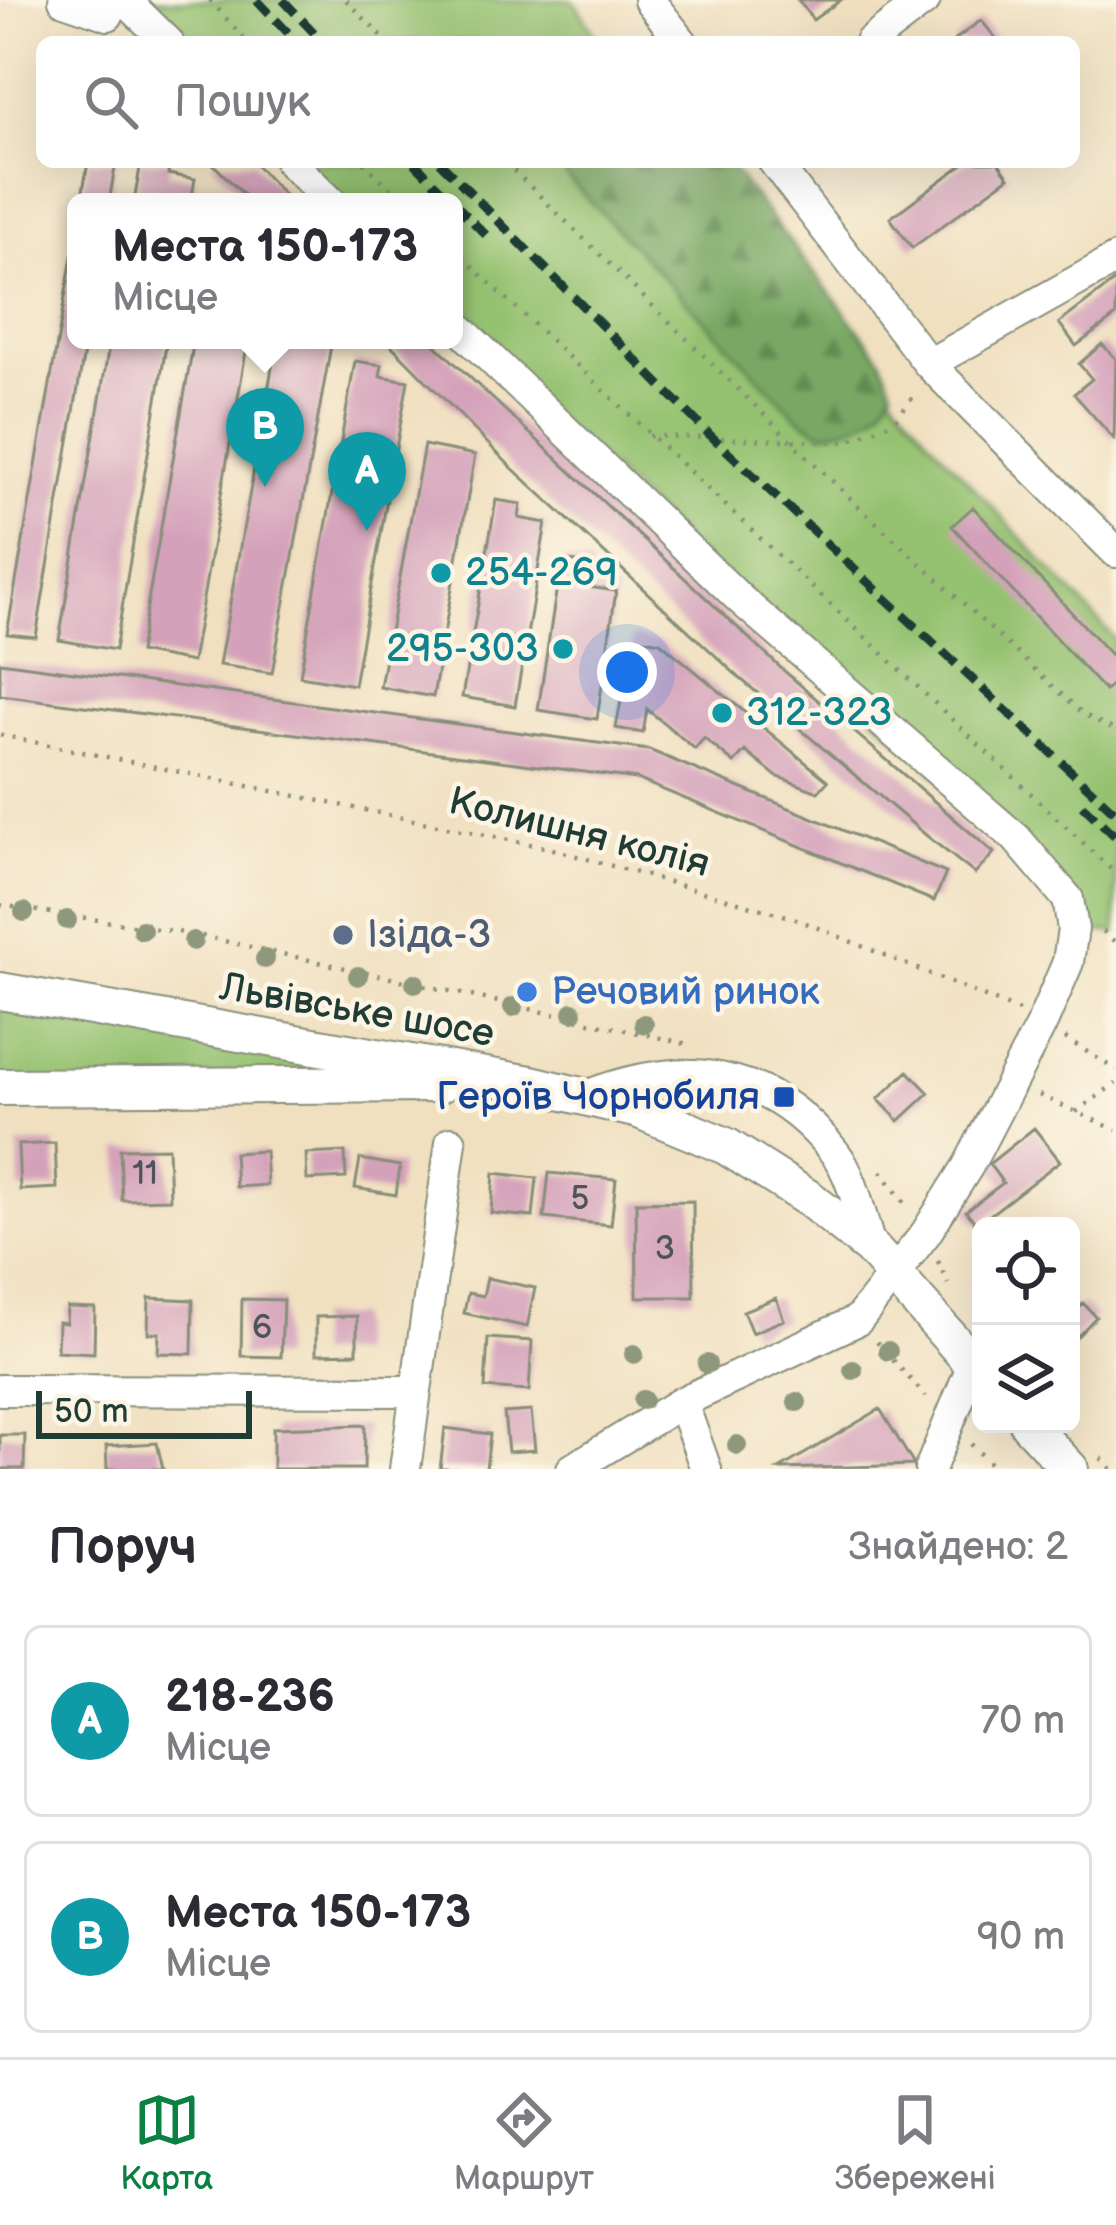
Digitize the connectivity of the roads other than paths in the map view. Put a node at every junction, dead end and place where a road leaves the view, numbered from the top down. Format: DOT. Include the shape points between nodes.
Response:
graph roads {
  1 [pos="64,0"];
  2 [pos="110,0"];
  3 [pos="125,0"];
  4 [pos="650,0"];
  5 [pos="925,0"];
  6 [pos="162,36"];
  7 [pos="677,36"];
  8 [pos="878,36"];
  9 [pos="296,168"];
  10 [pos="779,168"];
  11 [pos="322,193"];
  12 [pos="1116,259"];
  13 [pos="463,332"];
  14 [pos="929,364"];
  15 [pos="1116,552"];
  16 [pos="0,991"];
  17 [pos="531,1084"];
  18 [pos="0,1087"];
  19 [pos="587,1096"];
  20 [pos="451,1142"];
  21 [pos="882,1261"];
  22 [pos="972,1362"];
  23 [pos="972,1379"];
  24 [pos="0,1390"];
  25 [pos="413,1391"];
  26 [pos="682,1402"];
  27 [pos="1036,1433"];
  28 [pos="405,1469"];
  29 [pos="572,1469"];
  30 [pos="706,1469"];
  31 [pos="930,1469"];
  32 [pos="1070,1469"];
  1 -- 2 [label="street" via="108,15"];
  3 -- 6 [label="street"];
  4 -- 7 [label="street"];
  5 -- 8 [label="street"];
  9 -- 11 [label="street"];
  10 -- 14 [label="street"];
  12 -- 14 [label="street"];
  13 -- 21 [label="street" via="741,601 1046,870 1068,899 1068,962 1012,1083 926,1233"];
  14 -- 15 [label="street"];
  16 -- 17 [label="main road, Львівське шосе"];
  17 -- 18 [label="main road, Львівське шосе"];
  17 -- 19 [label="main road"];
  19 -- 21 [label="main road" via="726,1146 811,1200"];
  19 -- 21 [label="street" via="680,1071 738,1082 791,1109 838,1156"];
  20 -- 25 [label="street"];
  21 -- 22 [label="main road"];
  21 -- 26 [label="street" via="858,1320"];
  23 -- 31 [label="street"];
  24 -- 25 [label="street"];
  25 -- 28 [label="street"];
  26 -- 29 [label="street"];
  26 -- 30 [label="street"];
  27 -- 32 [label="main road"];
}
